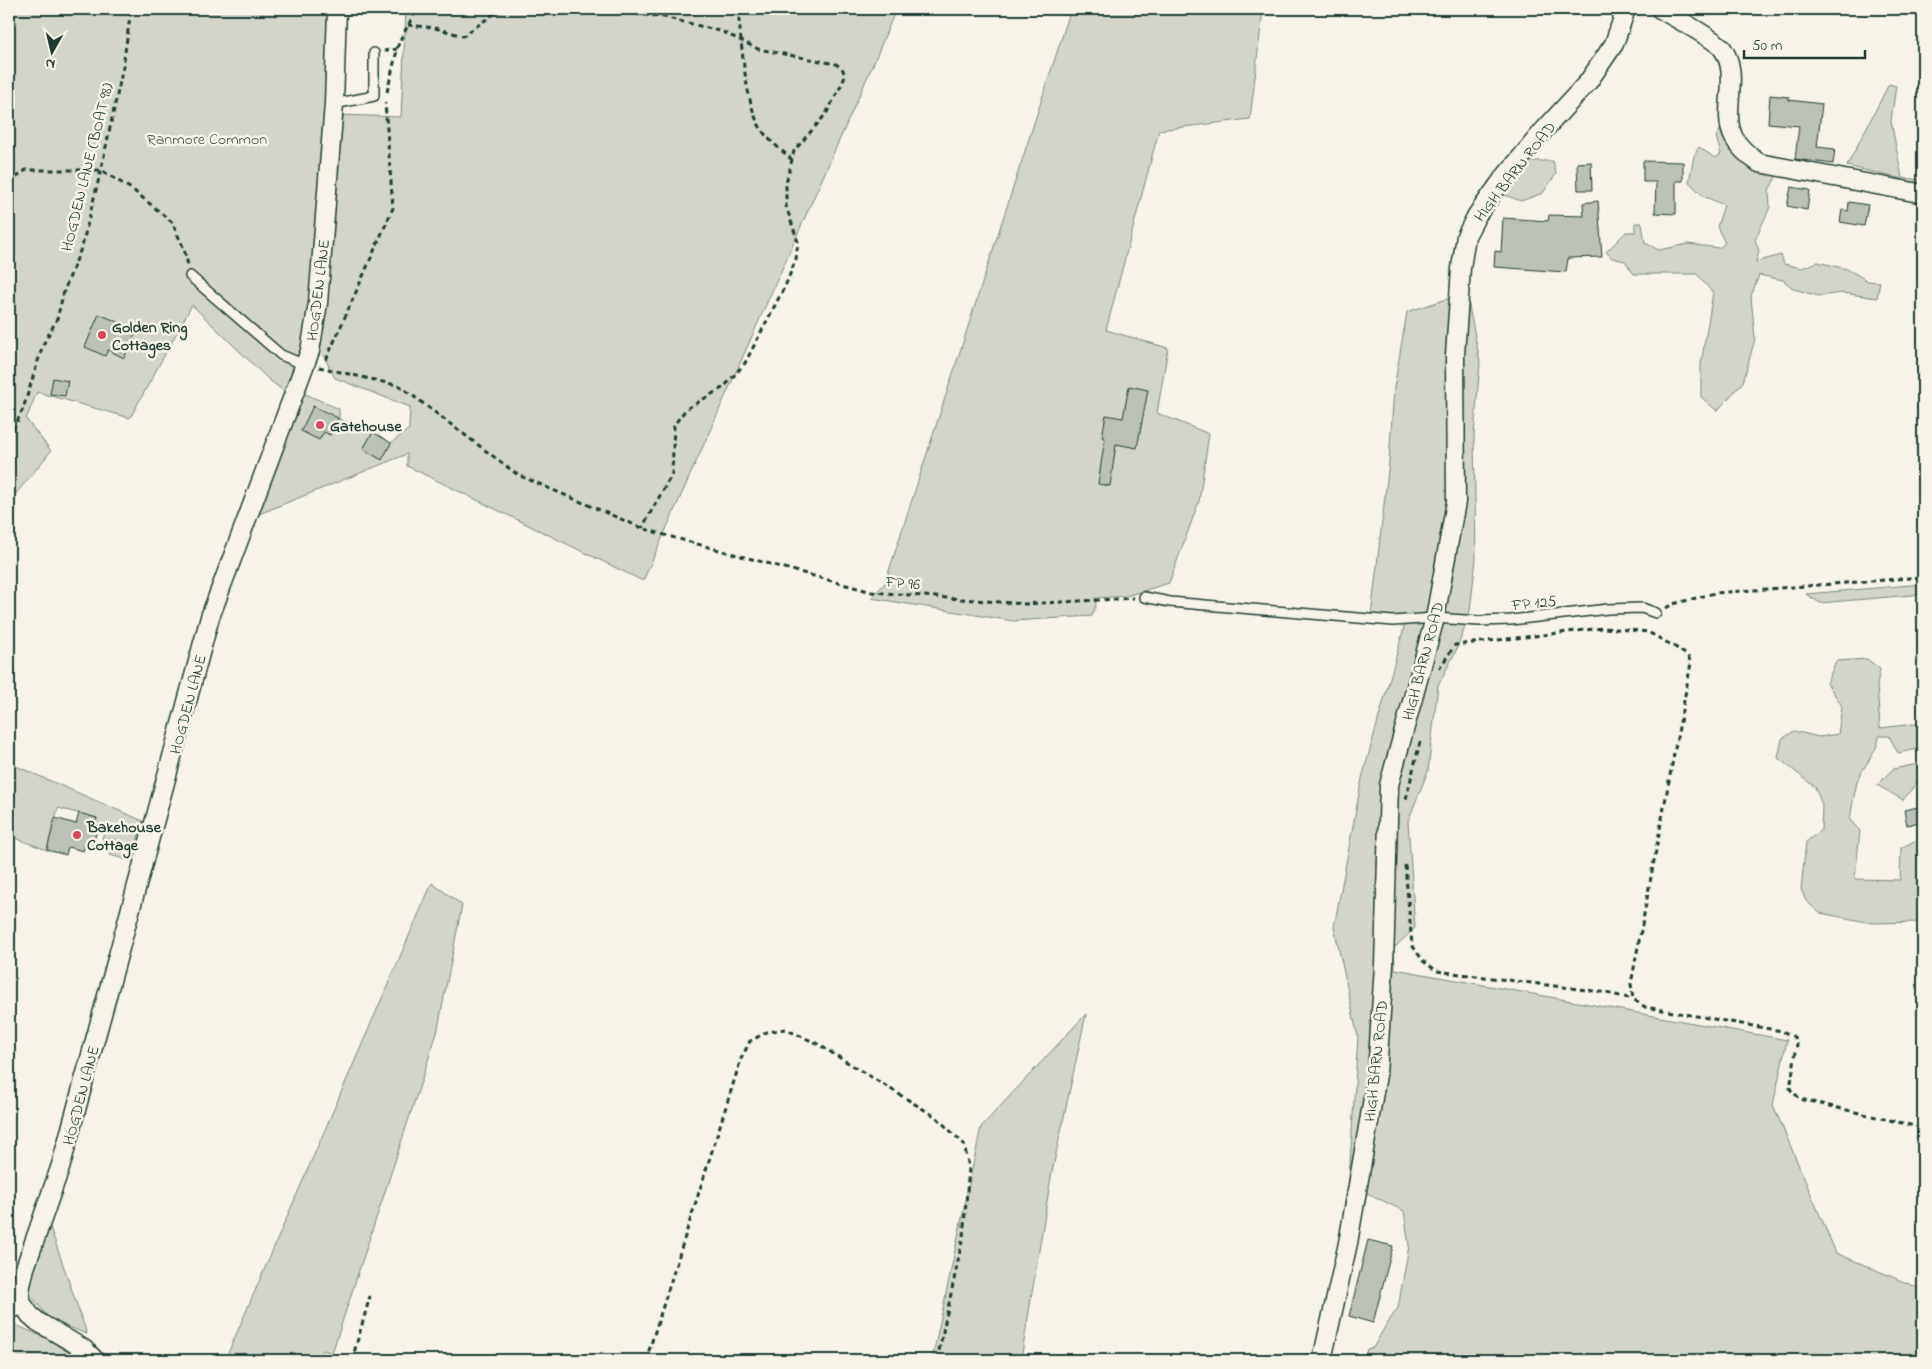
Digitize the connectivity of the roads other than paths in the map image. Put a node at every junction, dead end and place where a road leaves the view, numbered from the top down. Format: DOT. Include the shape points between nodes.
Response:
graph roads {
  1 [pos="337,9"];
  2 [pos="1626,9"];
  3 [pos="1660,9"];
  4 [pos="374,53"];
  5 [pos="334,104"];
  6 [pos="1919,193"];
  7 [pos="190,276"];
  8 [pos="305,366"];
  9 [pos="1144,597"];
  10 [pos="1656,613"];
  11 [pos="1435,618"];
  12 [pos="17,1312"];
  13 [pos="95,1360"];
  14 [pos="1322,1360"];
  1 -- 5 [label="street, HOGDEN LANE"];
  2 -- 11 [label="street, HIGH BARN ROAD" via="1614,44 1588,82 1503,179 1466,236 1455,354 1456,502"];
  3 -- 6 [label="street" via="1721,46 1729,59 1731,73 1730,119 1734,137 1759,163"];
  4 -- 5 [label="lane" via="374,96"];
  5 -- 8 [label="street, HOGDEN LANE" via="318,303"];
  7 -- 8 [label="lane" via="281,355"];
  8 -- 12 [label="street, HOGDEN LANE" via="210,617 63,1156 25,1268"];
  9 -- 11 [label="lane, FP 125" via="1384,620"];
  10 -- 11 [label="lane, FP 125" via="1642,608 1511,620"];
  11 -- 14 [label="street, HIGH BARN ROAD" via="1389,785 1377,1075 1348,1243"];
  12 -- 13 [label="street, HOGDEN LANE" via="84,1349"];
}
